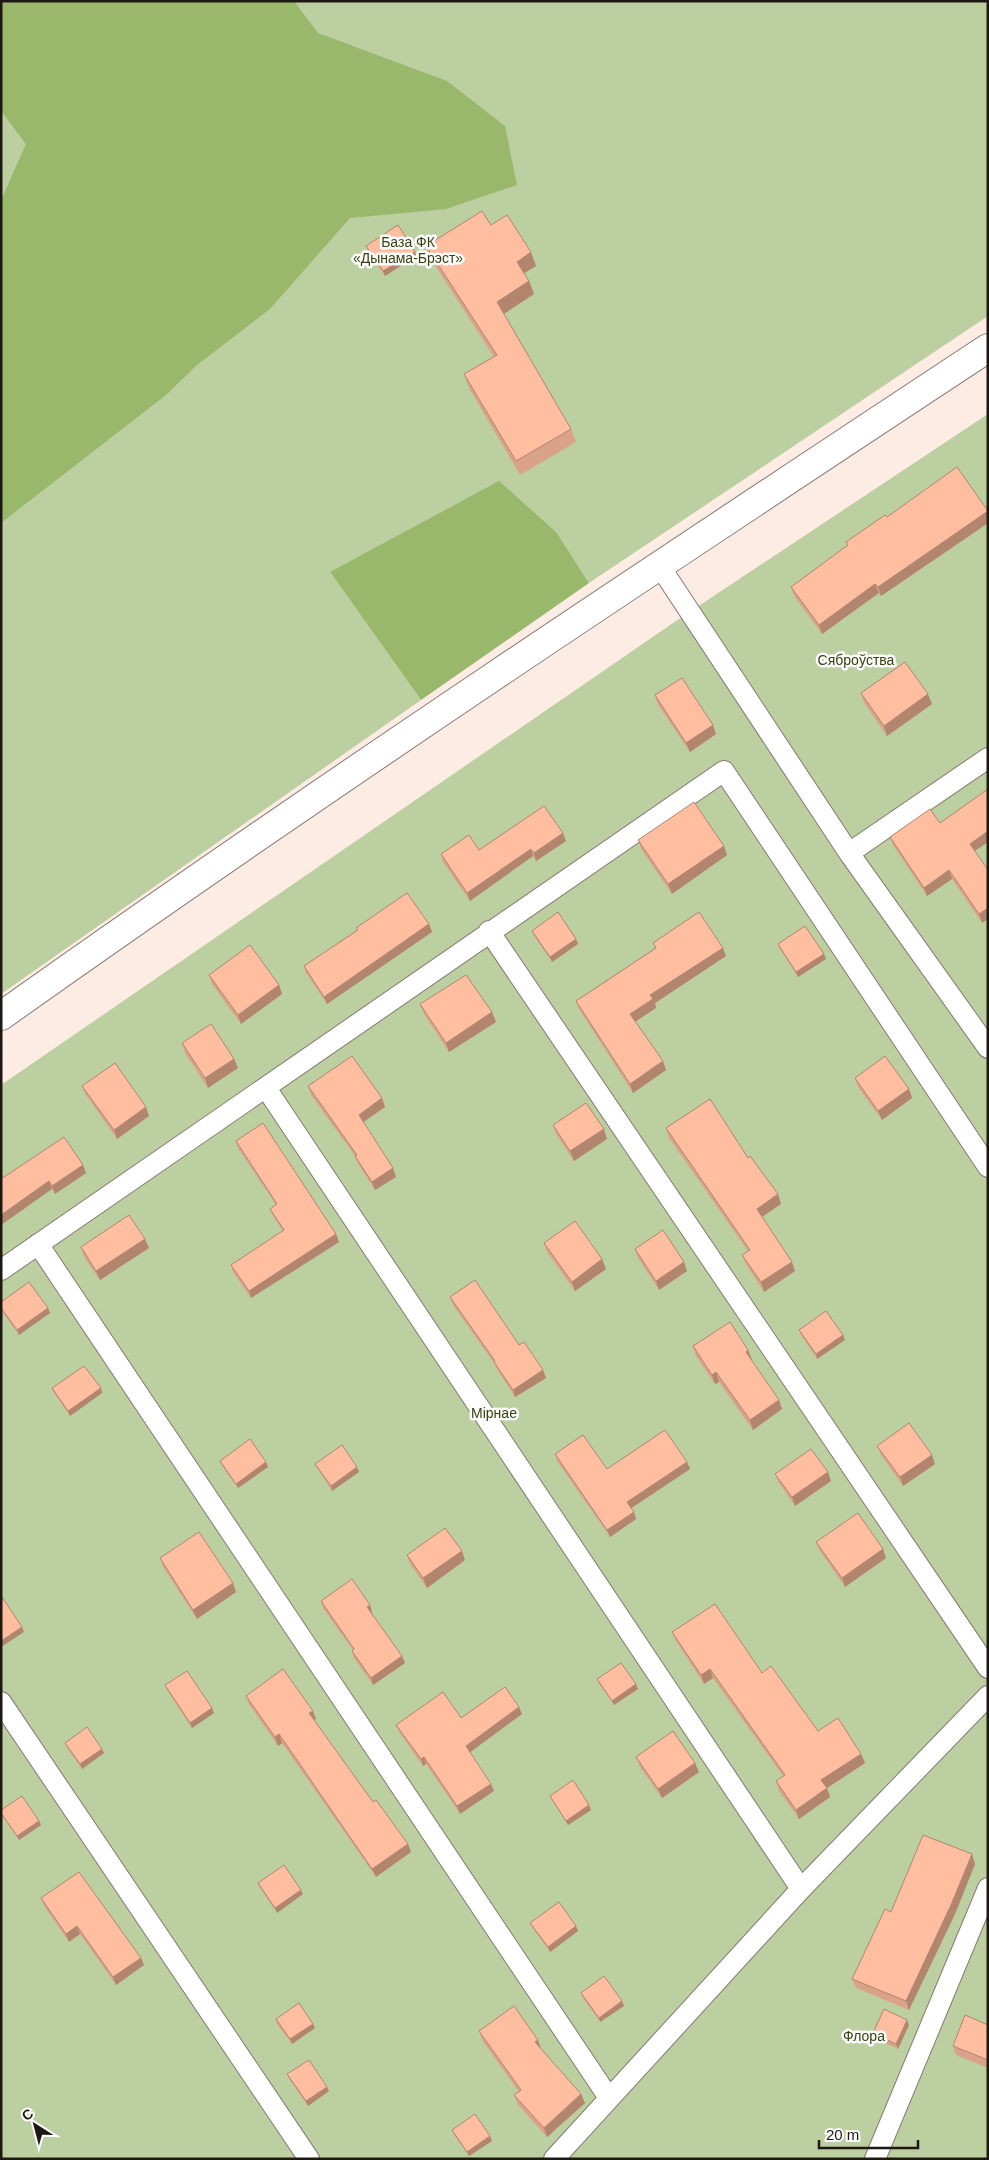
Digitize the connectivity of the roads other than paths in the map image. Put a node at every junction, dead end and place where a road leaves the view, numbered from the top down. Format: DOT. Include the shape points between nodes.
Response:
graph roads {
  1 [pos="988,348"];
  2 [pos="659,565"];
  3 [pos="988,758"];
  4 [pos="849,853"];
  5 [pos="489,931"];
  6 [pos="1,1016"];
  7 [pos="988,1048"];
  8 [pos="266,1088"];
  9 [pos="988,1167"];
  10 [pos="38,1244"];
  11 [pos="1,1270"];
  12 [pos="988,1668"];
  13 [pos="988,1696"];
  14 [pos="1,1702"];
  15 [pos="988,1888"];
  16 [pos="801,1889"];
  17 [pos="609,2098"];
  18 [pos="309,2159"];
  19 [pos="554,2159"];
  20 [pos="875,2159"];
  1 -- 2 [label="street"];
  2 -- 4 [label="lane"];
  2 -- 6 [label="street"];
  3 -- 4 [label="lane"];
  4 -- 7 [label="lane"];
  5 -- 8 [label="lane"];
  5 -- 9 [label="lane" via="724,771"];
  5 -- 12 [label="lane"];
  8 -- 10 [label="lane"];
  8 -- 16 [label="lane"];
  10 -- 11 [label="lane"];
  10 -- 17 [label="lane"];
  13 -- 16 [label="lane"];
  14 -- 18 [label="lane"];
  15 -- 20 [label="lane"];
  16 -- 17 [label="lane"];
  17 -- 19 [label="lane"];
}
